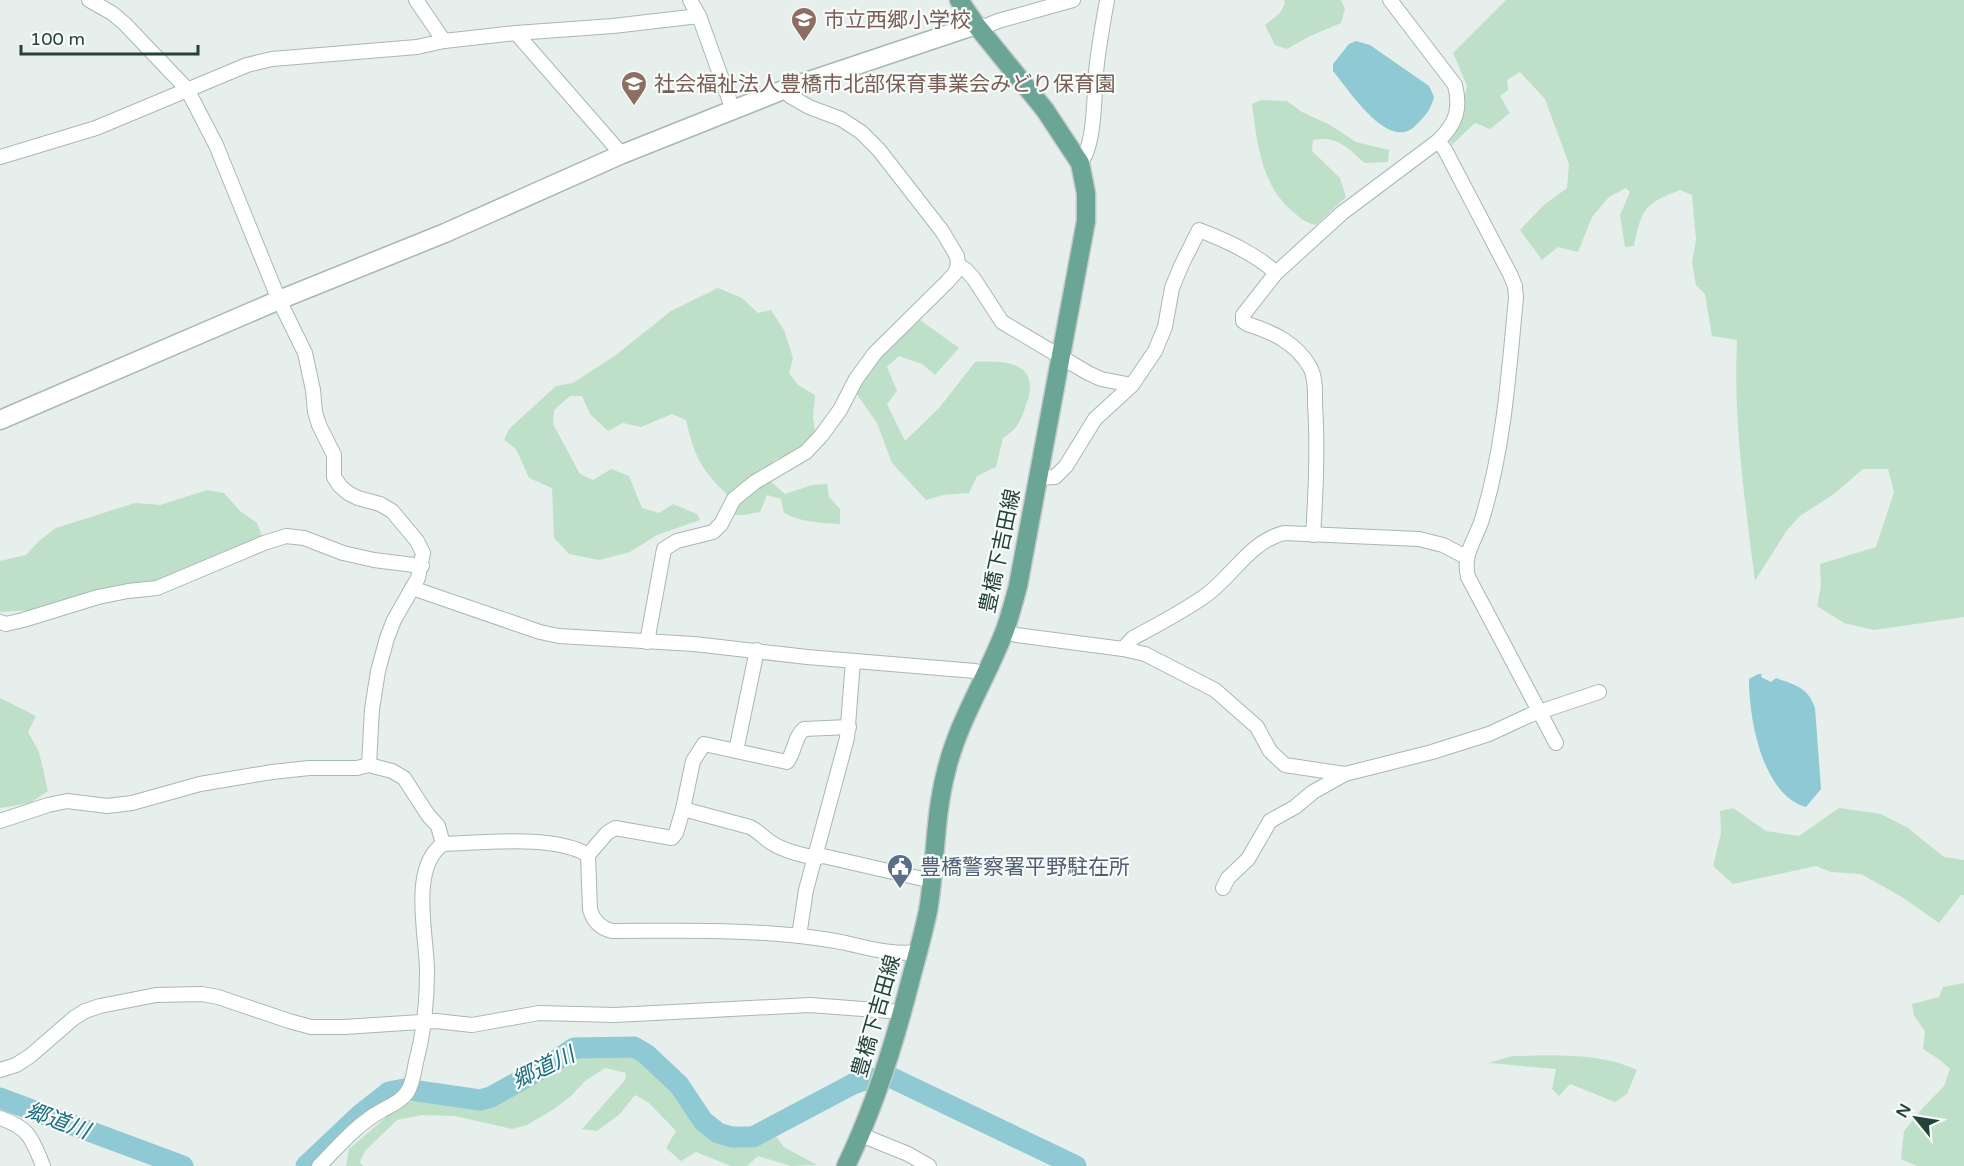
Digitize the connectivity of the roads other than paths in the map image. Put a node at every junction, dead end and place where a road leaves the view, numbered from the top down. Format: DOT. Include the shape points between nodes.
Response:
graph roads {
  1 [pos="416,0"];
  2 [pos="690,0"];
  3 [pos="959,0"];
  4 [pos="1073,0"];
  5 [pos="1109,0"];
  6 [pos="1119,0"];
  7 [pos="1390,0"];
  8 [pos="97,2"];
  9 [pos="699,16"];
  10 [pos="976,25"];
  11 [pos="516,33"];
  12 [pos="444,41"];
  13 [pos="788,88"];
  14 [pos="187,89"];
  15 [pos="733,110"];
  16 [pos="1438,141"];
  17 [pos="620,156"];
  18 [pos="0,157"];
  19 [pos="1080,163"];
  20 [pos="958,266"];
  21 [pos="1276,273"];
  22 [pos="279,300"];
  23 [pos="1062,358"];
  24 [pos="1132,385"];
  25 [pos="0,420"];
  26 [pos="1039,478"];
  27 [pos="1313,534"];
  28 [pos="1466,557"];
  29 [pos="422,566"];
  30 [pos="412,588"];
  31 [pos="0,622"];
  32 [pos="1005,630"];
  33 [pos="646,642"];
  34 [pos="1123,649"];
  35 [pos="757,650"];
  36 [pos="853,661"];
  37 [pos="984,675"];
  38 [pos="1599,692"];
  39 [pos="1539,714"];
  40 [pos="849,727"];
  41 [pos="1556,743"];
  42 [pos="736,751"];
  43 [pos="369,765"];
  44 [pos="1345,774"];
  45 [pos="683,809"];
  46 [pos="0,821"];
  47 [pos="443,844"];
  48 [pos="588,855"];
  49 [pos="816,858"];
  50 [pos="932,881"];
  51 [pos="1223,888"];
  52 [pos="799,936"];
  53 [pos="918,952"];
  54 [pos="902,1012"];
  55 [pos="425,1022"];
  56 [pos="0,1071"];
  57 [pos="0,1119"];
  58 [pos="861,1136"];
  59 [pos="43,1166"];
  60 [pos="319,1166"];
  61 [pos="846,1166"];
  62 [pos="929,1166"];
  1 -- 12 [label="street"];
  2 -- 9 [label="street"];
  3 -- 10 [label="main road, 豊橋下吉田線"];
  4 -- 10 [label="street" via="986,26"];
  5 -- 6 [label="street"];
  5 -- 19 [label="street" via="1096,72 1094,114 1086,157"];
  7 -- 16 [label="street" via="1455,85 1459,101 1455,117"];
  8 -- 14 [label="street" via="125,24"];
  9 -- 11 [label="street"];
  9 -- 15 [label="street"];
  10 -- 13 [label="street"];
  10 -- 19 [label="main road, 豊橋下吉田線" via="1045,110"];
  11 -- 12 [label="street"];
  11 -- 17 [label="street"];
  12 -- 14 [label="street" via="417,47 272,58"];
  13 -- 15 [label="street"];
  13 -- 20 [label="street" via="790,96 841,119 879,150 942,231 957,256"];
  14 -- 18 [label="street" via="96,128"];
  14 -- 22 [label="street" via="216,146"];
  15 -- 17 [label="street"];
  16 -- 21 [label="street" via="1342,213"];
  16 -- 28 [label="street" via="1510,274 1516,298 1492,484 1483,519"];
  17 -- 22 [label="street"];
  19 -- 23 [label="main road, 豊橋下吉田線" via="1086,221"];
  20 -- 23 [label="street" via="974,279 1002,322"];
  20 -- 33 [label="street" via="947,282 875,353 840,410 806,452 734,499 713,532 664,549"];
  21 -- 24 [label="street" via="1224,240 1199,230 1172,288 1162,336"];
  21 -- 27 [label="street" via="1249,306 1243,321 1292,345 1313,373 1317,442"];
  22 -- 25 [label="street"];
  22 -- 29 [label="street" via="305,353 319,425 334,455 334,477 348,493 392,511 417,541 423,553"];
  23 -- 24 [label="street" via="1101,379"];
  23 -- 26 [label="main road, 豊橋下吉田線"];
  24 -- 26 [label="street" via="1095,419 1055,477"];
  26 -- 32 [label="main road, 豊橋下吉田線" via="1018,586"];
  27 -- 28 [label="street" via="1419,539"];
  27 -- 34 [label="street" via="1284,533 1270,537 1206,595 1133,638"];
  28 -- 39 [label="street" via="1468,577"];
  29 -- 30 [label="street"];
  29 -- 31 [label="street" via="374,560 286,536 157,588 98,597 23,620"];
  30 -- 33 [label="street" via="540,632"];
  30 -- 43 [label="street" via="394,620 378,671"];
  32 -- 34 [label="street" via="1016,635"];
  32 -- 37 [label="main road, 豊橋下吉田線"];
  33 -- 35 [label="street"];
  34 -- 44 [label="street" via="1144,654 1215,690 1257,728 1270,751 1285,765"];
  35 -- 36 [label="street"];
  35 -- 42 [label="street"];
  36 -- 37 [label="street" via="975,671"];
  36 -- 40 [label="street"];
  37 -- 50 [label="main road, 豊橋下吉田線" via="946,769 937,810"];
  38 -- 39 [label="street"];
  39 -- 41 [label="street"];
  39 -- 44 [label="street" via="1432,752"];
  40 -- 42 [label="street" via="804,729 787,762"];
  40 -- 49 [label="street"];
  42 -- 45 [label="street" via="704,744 693,761"];
  43 -- 46 [label="street" via="272,772 107,806 67,801"];
  43 -- 47 [label="street" via="404,778 438,826"];
  44 -- 51 [label="street" via="1270,821 1248,859"];
  45 -- 48 [label="street" via="672,838 615,828"];
  45 -- 49 [label="street" via="750,827 774,844"];
  47 -- 48 [label="street" via="558,843"];
  47 -- 55 [label="street" via="425,873 422,897 427,969"];
  48 -- 52 [label="street" via="590,909 604,929 707,929"];
  49 -- 50 [label="street" via="822,856"];
  49 -- 52 [label="street"];
  50 -- 53 [label="main road, 豊橋下吉田線"];
  52 -- 53 [label="street" via="880,951"];
  53 -- 54 [label="main road, 豊橋下吉田線"];
  54 -- 55 [label="street" via="810,1005 615,1015 539,1013 472,1025"];
  54 -- 58 [label="main road, 豊橋下吉田線"];
  55 -- 56 [label="street" via="311,1026 202,994 143,996 85,1011 30,1056"];
  55 -- 60 [label="street" via="409,1089 354,1131"];
  57 -- 59 [label="street" via="32,1137"];
  58 -- 61 [label="main road, 豊橋下吉田線"];
  58 -- 62 [label="street"];
}
